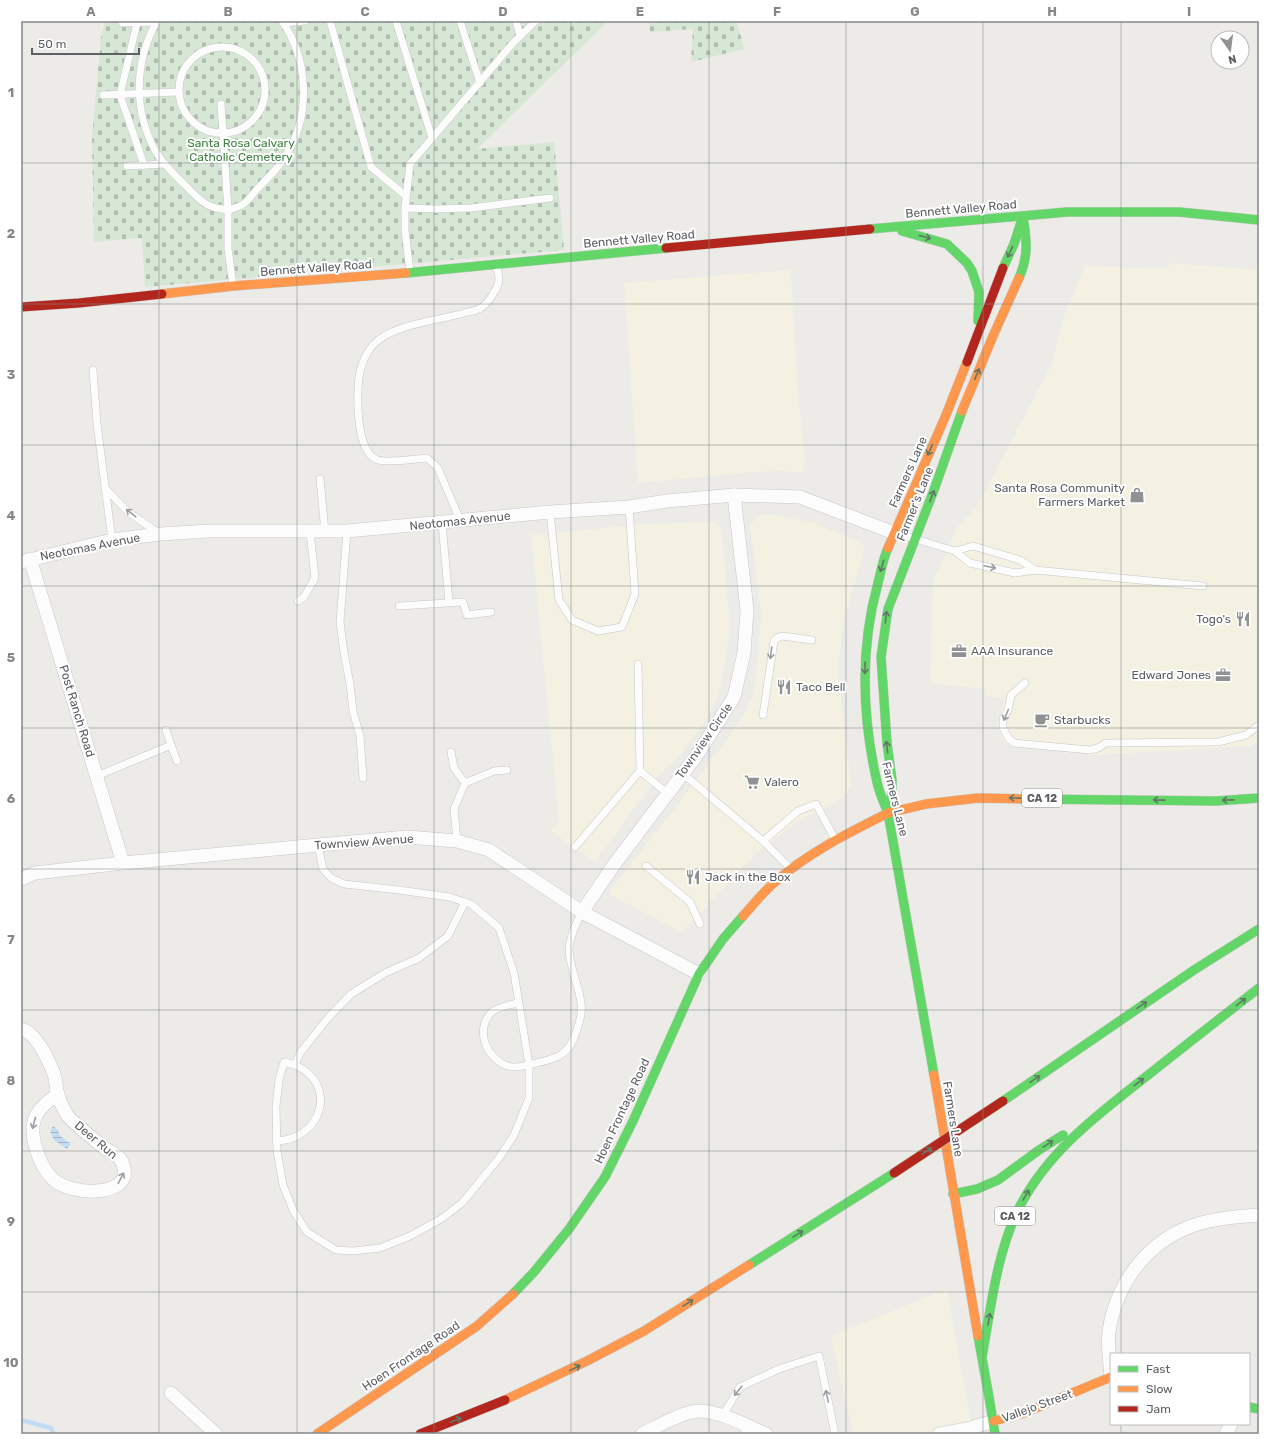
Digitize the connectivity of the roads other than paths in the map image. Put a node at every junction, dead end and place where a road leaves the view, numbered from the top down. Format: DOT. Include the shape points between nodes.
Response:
graph roads {
  1 [pos="305,21"];
  2 [pos="330,21"];
  3 [pos="396,21"];
  4 [pos="460,21"];
  5 [pos="516,21"];
  6 [pos="536,21"];
  7 [pos="157,22"];
  8 [pos="282,22"];
  9 [pos="122,23"];
  10 [pos="137,23"];
  11 [pos="520,36"];
  12 [pos="480,83"];
  13 [pos="178,92"];
  14 [pos="139,94"];
  15 [pos="103,95"];
  16 [pos="120,95"];
  17 [pos="221,104"];
  18 [pos="223,134"];
  19 [pos="432,138"];
  20 [pos="165,164"];
  21 [pos="144,165"];
  22 [pos="127,166"];
  23 [pos="406,196"];
  24 [pos="550,198"];
  25 [pos="405,208"];
  26 [pos="228,210"];
  27 [pos="1023,216"];
  28 [pos="1259,220"];
  29 [pos="887,227"];
  30 [pos="496,265"];
  31 [pos="410,272"];
  32 [pos="233,286"];
  33 [pos="21,307"];
  34 [pos="977,334"];
  35 [pos="93,370"];
  36 [pos="320,479"];
  37 [pos="105,488"];
  38 [pos="734,495"];
  39 [pos="629,507"];
  40 [pos="550,512"];
  41 [pos="460,520"];
  42 [pos="442,523"];
  43 [pos="347,531"];
  44 [pos="310,532"];
  45 [pos="325,532"];
  46 [pos="894,533"];
  47 [pos="160,534"];
  48 [pos="914,539"];
  49 [pos="112,540"];
  50 [pos="956,551"];
  51 [pos="26,560"];
  52 [pos="1035,570"];
  53 [pos="1204,586"];
  54 [pos="298,601"];
  55 [pos="449,602"];
  56 [pos="399,606"];
  57 [pos="491,612"];
  58 [pos="812,640"];
  59 [pos="638,664"];
  60 [pos="1025,683"];
  61 [pos="763,715"];
  62 [pos="1259,725"];
  63 [pos="166,730"];
  64 [pos="171,745"];
  65 [pos="451,752"];
  66 [pos="177,761"];
  67 [pos="507,770"];
  68 [pos="640,771"];
  69 [pos="682,773"];
  70 [pos="97,776"];
  71 [pos="363,778"];
  72 [pos="465,783"];
  73 [pos="667,793"];
  74 [pos="1259,798"];
  75 [pos="888,813"];
  76 [pos="836,840"];
  77 [pos="457,841"];
  78 [pos="763,841"];
  79 [pos="318,845"];
  80 [pos="575,847"];
  81 [pos="123,863"];
  82 [pos="646,866"];
  83 [pos="791,869"];
  84 [pos="21,879"];
  85 [pos="465,902"];
  86 [pos="582,912"];
  87 [pos="700,924"];
  88 [pos="1259,929"];
  89 [pos="699,974"];
  90 [pos="1259,988"];
  91 [pos="518,1004"];
  92 [pos="21,1028"];
  93 [pos="295,1065"];
  94 [pos="529,1065"];
  95 [pos="58,1094"];
  96 [pos="1108,1106"];
  97 [pos="276,1141"];
  98 [pos="953,1194"];
  99 [pos="1259,1215"];
  100 [pos="982,1357"];
  101 [pos="1110,1368"];
  102 [pos="1110,1377"];
  103 [pos="171,1393"];
  104 [pos="722,1415"];
  105 [pos="1230,1425"];
  106 [pos="994,1428"];
  107 [pos="746,1430"];
  108 [pos="216,1434"];
  109 [pos="317,1434"];
  110 [pos="420,1434"];
  111 [pos="642,1434"];
  112 [pos="766,1434"];
  113 [pos="835,1434"];
  114 [pos="938,1434"];
  115 [pos="1226,1434"];
  1 -- 8 [label="lane"];
  2 -- 23 [label="lane" via="371,167"];
  3 -- 19 [label="lane"];
  4 -- 12 [label="lane"];
  5 -- 11 [label="lane"];
  6 -- 11 [label="lane"];
  7 -- 10 [label="lane"];
  7 -- 14 [label="lane" via="143,55"];
  8 -- 26 [label="lane" via="294,43 302,72 304,87 297,131 288,152 275,171 248,202"];
  9 -- 10 [label="lane"];
  10 -- 16 [label="lane"];
  11 -- 12 [label="lane"];
  12 -- 19 [label="lane"];
  13 -- 14 [label="lane"];
  13 -- 18 [label="lane" via="180,104 191,121 202,129"];
  13 -- 18 [label="lane" via="184,70 192,59 210,48 239,50 251,58 263,76 265,91 262,105 255,118 244,128"];
  14 -- 16 [label="lane"];
  14 -- 20 [label="lane" via="148,136"];
  15 -- 16 [label="lane"];
  16 -- 21 [label="lane"];
  17 -- 18 [label="lane"];
  18 -- 26 [label="lane"];
  19 -- 23 [label="lane" via="410,164"];
  20 -- 21 [label="lane"];
  20 -- 26 [label="lane" via="208,206"];
  21 -- 22 [label="lane"];
  23 -- 25 [label="lane"];
  24 -- 25 [label="lane" via="471,208"];
  25 -- 31 [label="lane"];
  26 -- 32 [label="lane" via="228,249"];
  27 -- 28 [label="main road, Bennett Valley Road" via="1067,212 1136,211 1208,214"];
  27 -- 29 [label="main road, Bennett Valley Road"];
  27 -- 34 [label="main road, Farmers Lane, one-way"];
  48 -- 27 [label="main road, Farmer's Lane, one-way" via="961,414 1025,265 1027,244"];
  29 -- 30 [label="main road, Bennett Valley Road"];
  29 -- 34 [label="main road, one-way" via="947,244 964,259 972,271 979,292"];
  30 -- 31 [label="main road, Bennett Valley Road"];
  30 -- 41 [label="lane" via="499,280 492,296 479,309 388,334 373,345 366,356 358,385 362,438 369,453 378,460 427,458 438,468"];
  31 -- 32 [label="main road, Bennett Valley Road"];
  32 -- 33 [label="main road, Bennett Valley Road"];
  34 -- 46 [label="main road, Farmers Lane, one-way" via="946,414"];
  35 -- 37 [label="lane"];
  36 -- 45 [label="lane"];
  47 -- 37 [label="lane, one-way" via="128,512"];
  37 -- 49 [label="lane"];
  38 -- 39 [label="street, Neotomas Avenue"];
  38 -- 46 [label="street, Neotomas Avenue" via="800,497"];
  38 -- 69 [label="street, Townview Circle" via="747,610 744,653 734,698"];
  39 -- 40 [label="street, Neotomas Avenue"];
  39 -- 40 [label="lane" via="635,594 622,627 598,631 572,620 559,600"];
  40 -- 41 [label="street, Neotomas Avenue"];
  41 -- 42 [label="street, Neotomas Avenue"];
  42 -- 43 [label="street, Neotomas Avenue"];
  42 -- 55 [label="lane"];
  43 -- 45 [label="street, Neotomas Avenue"];
  43 -- 71 [label="lane" via="340,622 353,711 360,736"];
  44 -- 45 [label="street, Neotomas Avenue"];
  44 -- 47 [label="street, Neotomas Avenue" via="209,531"];
  44 -- 54 [label="lane" via="315,578 304,597"];
  46 -- 48 [label="lane"];
  46 -- 75 [label="main road, Farmers Lane, one-way" via="885,556 868,627 865,689 869,740 877,783"];
  47 -- 49 [label="street, Neotomas Avenue"];
  48 -- 50 [label="lane"];
  75 -- 48 [label="main road, Farmer's Lane, one-way" via="892,780 881,657 888,609"];
  49 -- 51 [label="street, Neotomas Avenue"];
  50 -- 52 [label="lane, one-way" via="970,563 1015,573"];
  50 -- 52 [label="lane" via="973,546 1020,560"];
  51 -- 70 [label="street, Post Ranch Road"];
  52 -- 53 [label="lane"];
  55 -- 56 [label="lane"];
  55 -- 57 [label="lane" via="463,602 466,615"];
  58 -- 61 [label="lane, one-way" via="782,636 774,641"];
  59 -- 68 [label="lane"];
  60 -- 62 [label="lane, one-way" via="1011,695 1003,719 1011,742 1090,750 1106,743 1218,742 1246,735"];
  63 -- 64 [label="lane"];
  64 -- 66 [label="lane"];
  64 -- 70 [label="lane"];
  65 -- 72 [label="lane" via="454,768"];
  67 -- 72 [label="lane" via="494,771"];
  68 -- 73 [label="lane"];
  68 -- 80 [label="lane"];
  69 -- 73 [label="street, Townview Circle"];
  69 -- 78 [label="lane"];
  70 -- 81 [label="street, Post Ranch Road"];
  72 -- 77 [label="lane" via="454,809"];
  73 -- 86 [label="street, Townview Circle"];
  74 -- 75 [label="main road, CA 12, one-way" via="1216,801 978,798 926,804"];
  75 -- 76 [label="main road, Hoen Frontage Road"];
  75 -- 98 [label="main road, Farmers Lane / CA 12"];
  76 -- 78 [label="lane" via="816,804 798,811"];
  76 -- 83 [label="main road, Hoen Frontage Road"];
  77 -- 79 [label="street, Townview Avenue" via="407,837"];
  77 -- 86 [label="street, Townview Avenue" via="489,850"];
  78 -- 83 [label="lane"];
  79 -- 81 [label="street, Townview Avenue"];
  79 -- 85 [label="lane" via="323,869 331,878 344,884 449,897"];
  81 -- 84 [label="street, Townview Avenue" via="35,873"];
  82 -- 87 [label="lane" via="690,902"];
  83 -- 89 [label="main road, Hoen Frontage Road" via="735,924"];
  85 -- 91 [label="lane" via="471,904 499,928 514,973"];
  85 -- 93 [label="lane" via="448,936 419,958 385,973 351,994 308,1043"];
  86 -- 89 [label="street, Townview Avenue"];
  86 -- 94 [label="lane" via="574,927 569,948 582,1013 578,1028 570,1046 559,1056"];
  110 -- 88 [label="main road, one-way, bridge" via="506,1400 562,1374 650,1327 894,1173 1194,970"];
  89 -- 109 [label="main road, Hoen Frontage Road" via="615,1158 581,1212 546,1258 507,1300 477,1326"];
  96 -- 90 [label="main road, CA 12, one-way"];
  91 -- 94 [label="lane"];
  91 -- 94 [label="lane" via="492,1012 484,1028 484,1037 490,1053 504,1064 518,1067"];
  92 -- 95 [label="street, Deer Run" via="29,1032 43,1050 55,1075"];
  93 -- 97 [label="lane" via="284,1062 279,1080"];
  93 -- 97 [label="lane" via="306,1072 320,1090 319,1113 306,1132 296,1138"];
  94 -- 97 [label="lane" via="529,1098 514,1134 483,1178 462,1203 441,1219 410,1236 380,1248 336,1250 307,1232 293,1210 283,1185"];
  95 -- 95 [label="street, Deer Run, one-way" via="44,1103 33,1122 35,1143 45,1169 61,1186 88,1192 107,1191 122,1178 122,1162 118,1156 104,1148 67,1116"];
  98 -- 96 [label="main road, one-way" via="985,1186 1005,1177 1039,1150"];
  100 -- 96 [label="main road, CA 12, one-way" via="1001,1257 1018,1211 1034,1182 1055,1155"];
  98 -- 100 [label="main road, Farmers Lane / CA 12"];
  99 -- 101 [label="street" via="1201,1223 1177,1232 1158,1244 1123,1285 1110,1326"];
  100 -- 106 [label="main road, Farmers Lane / CA 12"];
  102 -- 106 [label="main road, Vallejo Street"];
  103 -- 108 [label="street"];
  104 -- 107 [label="street"];
  104 -- 111 [label="street" via="698,1411 673,1418"];
  113 -- 104 [label="lane, one-way" via="819,1356 779,1369 740,1387"];
  105 -- 115 [label="street"];
  106 -- 114 [label="street, Vallejo Street"];
  107 -- 112 [label="street"];
}
